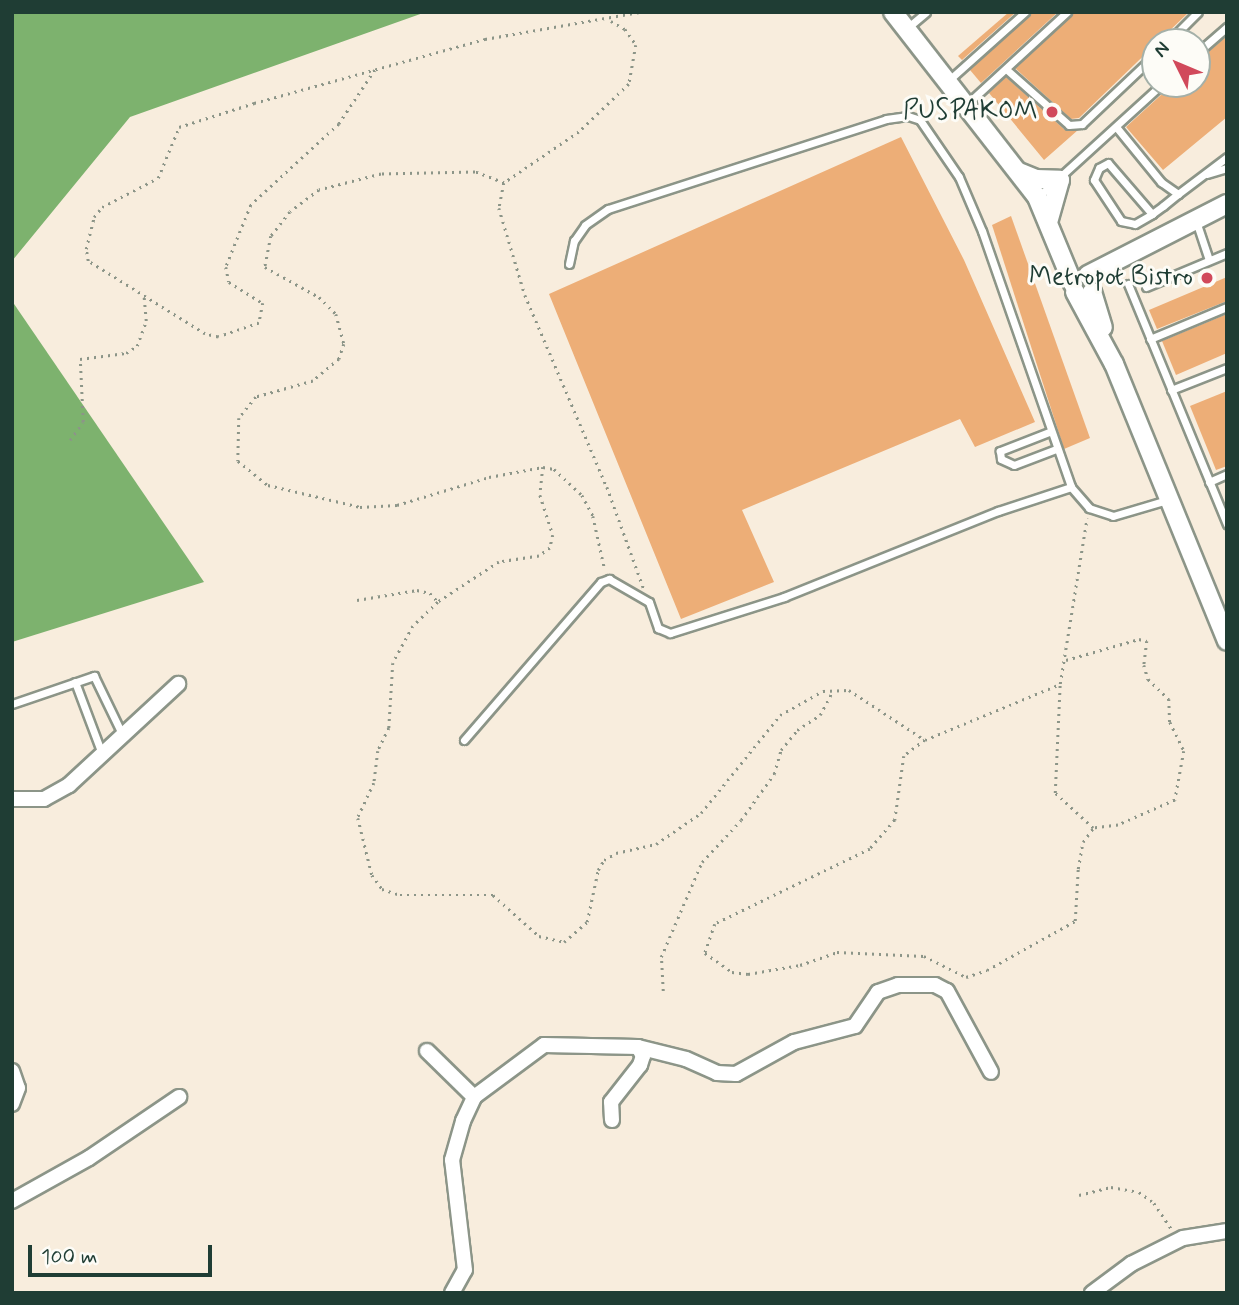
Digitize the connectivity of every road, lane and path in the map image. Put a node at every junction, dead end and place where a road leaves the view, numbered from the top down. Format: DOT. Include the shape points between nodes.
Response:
graph roads {
  1 [pos="640,12"];
  2 [pos="893,12"];
  3 [pos="926,12"];
  4 [pos="1025,12"];
  5 [pos="1067,12"];
  6 [pos="1198,12"];
  7 [pos="610,20"];
  8 [pos="1227,27"];
  9 [pos="1182,28"];
  10 [pos="906,30"];
  11 [pos="1211,41"];
  12 [pos="1141,68"];
  13 [pos="1006,69"];
  14 [pos="375,70"];
  15 [pos="948,80"];
  16 [pos="1148,98"];
  17 [pos="967,104"];
  18 [pos="1117,128"];
  19 [pos="1227,157"];
  20 [pos="1227,168"];
  21 [pos="1018,172"];
  22 [pos="1202,176"];
  23 [pos="1060,180"];
  24 [pos="504,183"];
  25 [pos="1178,194"];
  26 [pos="1037,197"];
  27 [pos="1227,204"];
  28 [pos="1152,214"];
  29 [pos="1195,220"];
  30 [pos="1051,225"];
  31 [pos="1227,253"];
  32 [pos="1209,260"];
  33 [pos="569,264"];
  34 [pos="1084,284"];
  35 [pos="1128,284"];
  36 [pos="1146,287"];
  37 [pos="144,297"];
  38 [pos="1227,307"];
  39 [pos="1150,339"];
  40 [pos="1227,368"];
  41 [pos="1171,390"];
  42 [pos="1199,427"];
  43 [pos="1049,432"];
  44 [pos="1188,432"];
  45 [pos="70,439"];
  46 [pos="1056,449"];
  47 [pos="543,467"];
  48 [pos="1227,474"];
  49 [pos="1209,482"];
  50 [pos="1071,487"];
  51 [pos="1171,499"];
  52 [pos="1089,508"];
  53 [pos="1226,520"];
  54 [pos="609,579"];
  55 [pos="357,600"];
  56 [pos="438,602"];
  57 [pos="649,602"];
  58 [pos="1225,634"];
  59 [pos="1066,660"];
  60 [pos="75,682"];
  61 [pos="178,684"];
  62 [pos="1060,684"];
  63 [pos="832,692"];
  64 [pos="12,704"];
  65 [pos="123,737"];
  66 [pos="464,740"];
  67 [pos="925,740"];
  68 [pos="103,757"];
  69 [pos="12,799"];
  70 [pos="1093,828"];
  71 [pos="663,991"];
  72 [pos="638,1047"];
  73 [pos="427,1051"];
  74 [pos="12,1071"];
  75 [pos="991,1072"];
  76 [pos="179,1097"];
  77 [pos="474,1097"];
  78 [pos="12,1104"];
  79 [pos="612,1120"];
  80 [pos="1079,1195"];
  81 [pos="12,1200"];
  82 [pos="1227,1231"];
  83 [pos="1183,1238"];
  84 [pos="1096,1292"];
  85 [pos="452,1293"];
  1 -- 7 [label="path"];
  2 -- 10 [label="street"];
  3 -- 10 [label="lane"];
  4 -- 15 [label="lane"];
  5 -- 13 [label="lane"];
  6 -- 9 [label="lane"];
  7 -- 14 [label="path" via="485,39"];
  7 -- 24 [label="path" via="625,29 636,45 629,84 579,132"];
  8 -- 11 [label="lane"];
  10 -- 15 [label="street"];
  12 -- 13 [label="lane" via="1082,124 1069,125"];
  13 -- 17 [label="lane"];
  14 -- 37 [label="path" via="179,127 158,178 102,208 94,217 86,249 88,261 96,268"];
  14 -- 37 [label="path" via="339,124 251,205 226,267 229,282 263,303 259,323 218,337"];
  15 -- 17 [label="street"];
  16 -- 18 [label="lane"];
  17 -- 21 [label="street"];
  18 -- 23 [label="lane" via="1092,146"];
  18 -- 25 [label="lane" via="1161,182"];
  19 -- 22 [label="lane"];
  20 -- 22 [label="lane"];
  21 -- 23 [label="street" via="1036,179"];
  21 -- 26 [label="street"];
  22 -- 25 [label="lane"];
  23 -- 26 [label="lane"];
  23 -- 30 [label="street"];
  24 -- 47 [label="path" via="475,172 381,174 319,190 290,212 271,236 265,267 319,297 336,314 344,344 339,359 313,381 256,397 239,418 236,444 239,461 268,485 360,507 397,505 489,477"];
  24 -- 57 [label="path" via="499,208 505,236"];
  25 -- 28 [label="lane"];
  26 -- 30 [label="street"];
  27 -- 29 [label="street"];
  28 -- 28 [label="lane" via="1108,163 1099,168 1094,180 1122,221 1135,224"];
  29 -- 32 [label="lane"];
  29 -- 34 [label="street" via="1148,243"];
  30 -- 34 [label="street"];
  31 -- 32 [label="lane"];
  32 -- 36 [label="lane"];
  33 -- 43 [label="lane" via="574,241 585,225 608,209 886,119 908,116 927,126 959,177 1006,295"];
  34 -- 51 [label="street"];
  35 -- 39 [label="lane"];
  37 -- 45 [label="path" via="146,321 138,346 127,353 80,359 83,422"];
  38 -- 39 [label="lane"];
  39 -- 41 [label="lane"];
  40 -- 41 [label="lane"];
  41 -- 44 [label="lane"];
  42 -- 44 [label="lane"];
  43 -- 46 [label="lane"];
  43 -- 46 [label="lane" via="1000,451 1001,459 1014,465"];
  44 -- 49 [label="lane"];
  46 -- 50 [label="lane"];
  47 -- 54 [label="path" via="554,470 582,495 593,516 598,554"];
  47 -- 56 [label="path" via="540,495 553,534 550,548 539,556 499,562"];
  48 -- 49 [label="lane"];
  49 -- 53 [label="lane"];
  50 -- 52 [label="lane"];
  50 -- 57 [label="lane" via="688,629 670,633 658,628"];
  51 -- 52 [label="lane" via="1112,516"];
  51 -- 58 [label="street"];
  52 -- 59 [label="path"];
  54 -- 57 [label="lane"];
  54 -- 66 [label="lane" via="589,595"];
  55 -- 56 [label="path" via="417,590 430,593"];
  56 -- 63 [label="path" via="413,626 393,663 390,728 378,751 374,783 358,818 372,875 382,889 400,895 493,895 552,942 576,935 587,922 604,860 656,844 702,813 780,715 823,691"];
  59 -- 62 [label="path"];
  59 -- 70 [label="path" via="1139,639 1147,641 1144,665 1148,679 1168,699 1170,722 1184,751 1175,800 1118,825"];
  60 -- 64 [label="lane"];
  60 -- 65 [label="lane" via="94,676"];
  60 -- 68 [label="lane"];
  61 -- 65 [label="street"];
  62 -- 67 [label="path"];
  62 -- 70 [label="path" via="1055,793"];
  63 -- 67 [label="path" via="849,691"];
  63 -- 71 [label="path" via="820,715 797,730 781,750 774,774 741,820 702,862 661,957"];
  65 -- 68 [label="street"];
  67 -- 70 [label="path" via="904,756 895,820 870,849 715,924 705,953 732,972 748,974 800,965 837,952 924,956 966,977 1075,921 1083,842"];
  68 -- 69 [label="street" via="44,799"];
  72 -- 75 [label="street" via="686,1059 717,1073 736,1074 794,1042 855,1026 878,992 898,985 935,985 947,992"];
  72 -- 77 [label="street" via="544,1045"];
  72 -- 79 [label="street" via="643,1056 640,1065 611,1102"];
  73 -- 77 [label="street"];
  74 -- 78 [label="street" via="18,1088"];
  76 -- 81 [label="street" via="79,1164"];
  77 -- 85 [label="street" via="452,1160 465,1270"];
  80 -- 83 [label="path" via="1111,1188 1147,1196"];
  82 -- 83 [label="street"];
  83 -- 84 [label="street" via="1131,1264"];
}
